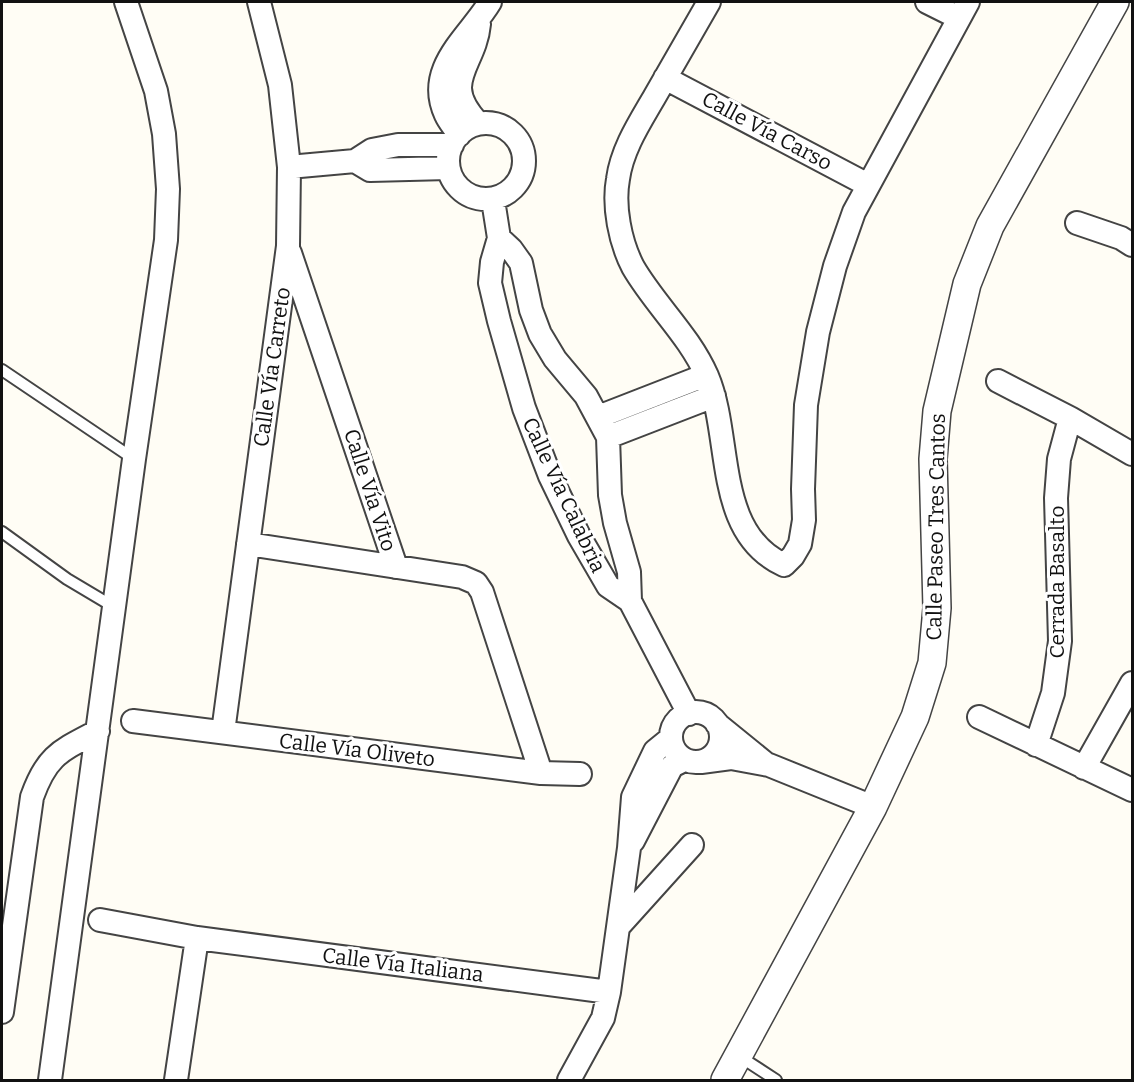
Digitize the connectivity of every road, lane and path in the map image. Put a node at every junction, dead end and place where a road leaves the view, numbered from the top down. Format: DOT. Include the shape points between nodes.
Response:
graph roads {
  1 [pos="126,2"];
  2 [pos="259,2"];
  3 [pos="709,2"];
  4 [pos="927,2"];
  5 [pos="1115,2"];
  6 [pos="963,10"];
  7 [pos="484,11"];
  8 [pos="665,78"];
  9 [pos="463,134"];
  10 [pos="355,161"];
  11 [pos="289,167"];
  12 [pos="448,168"];
  13 [pos="868,185"];
  14 [pos="493,200"];
  15 [pos="1077,223"];
  16 [pos="499,238"];
  17 [pos="1132,245"];
  18 [pos="288,246"];
  19 [pos="531,310"];
  20 [pos="499,321"];
  21 [pos="2,370"];
  22 [pos="706,375"];
  23 [pos="998,381"];
  24 [pos="714,396"];
  25 [pos="598,417"];
  26 [pos="1070,418"];
  27 [pos="608,437"];
  28 [pos="1132,454"];
  29 [pos="134,459"];
  30 [pos="2,532"];
  31 [pos="248,544"];
  32 [pos="396,567"];
  33 [pos="630,601"];
  34 [pos="115,608"];
  35 [pos="1132,683"];
  36 [pos="689,714"];
  37 [pos="979,717"];
  38 [pos="133,721"];
  39 [pos="717,724"];
  40 [pos="98,731"];
  41 [pos="223,732"];
  42 [pos="671,738"];
  43 [pos="1036,745"];
  44 [pos="693,761"];
  45 [pos="769,765"];
  46 [pos="1084,768"];
  47 [pos="541,773"];
  48 [pos="580,774"];
  49 [pos="1132,790"];
  50 [pos="873,807"];
  51 [pos="692,845"];
  52 [pos="629,848"];
  53 [pos="100,920"];
  54 [pos="619,926"];
  55 [pos="197,938"];
  56 [pos="609,992"];
  57 [pos="2,1012"];
  58 [pos="738,1056"];
  59 [pos="50,1080"];
  60 [pos="176,1080"];
  61 [pos="569,1080"];
  62 [pos="725,1080"];
  63 [pos="777,1080"];
  1 -- 29 [label="street" via="156,91 168,189 166,240"];
  2 -- 11 [label="street, Calle Vía Carreto" via="280,85"];
  3 -- 8 [label="street"];
  4 -- 6 [label="street"];
  5 -- 50 [label="street, Calle Paseo Tres Cantos" via="990,226 967,284 937,411 933,459 937,608 932,663 915,717"];
  6 -- 13 [label="street"];
  7 -- 9 [label="street" via="460,90 467,112"];
  8 -- 13 [label="street, Calle Vía Carso"];
  8 -- 22 [label="street" via="629,141 618,178 616,205 633,266 690,345"];
  9 -- 10 [label="street" via="372,150"];
  9 -- 12 [label="street" via="448,156"];
  9 -- 14 [label="street" via="490,123 513,133 521,144 524,169 519,181 511,191"];
  10 -- 11 [label="street"];
  10 -- 12 [label="street" via="370,170"];
  11 -- 18 [label="street, Calle Vía Carreto"];
  12 -- 14 [label="street" via="464,193"];
  13 -- 24 [label="street" via="835,266 818,332 806,405 804,520 800,544 784,565 762,553 745,530 726,472"];
  14 -- 16 [label="street, Calle Vía Calabria"];
  15 -- 17 [label="street"];
  16 -- 19 [label="street, Calle Vía Calabria" via="521,263"];
  16 -- 20 [label="street, Calle Vía Calabria" via="490,283"];
  18 -- 31 [label="street, Calle Vía Carreto"];
  18 -- 32 [label="street, Calle Vía Vito"];
  19 -- 20 [label="street"];
  19 -- 25 [label="street, Calle Vía Calabria" via="555,359"];
  20 -- 33 [label="street, Calle Vía Calabria" via="524,408 550,476 599,573 608,586"];
  21 -- 29 [label="lane"];
  22 -- 24 [label="street"];
  22 -- 25 [label="street"];
  23 -- 26 [label="street"];
  24 -- 27 [label="street"];
  25 -- 27 [label="street, Calle Vía Calabria"];
  26 -- 28 [label="street"];
  26 -- 43 [label="street, Cerrada Basalto" via="1059,459 1056,498 1060,641 1053,693"];
  27 -- 33 [label="street, Calle Vía Calabria" via="610,495 629,572"];
  29 -- 34 [label="street"];
  30 -- 34 [label="lane"];
  31 -- 32 [label="street"];
  31 -- 41 [label="street, Calle Vía Carreto"];
  32 -- 47 [label="street, Calle Vía Vito" via="462,577 482,592"];
  33 -- 36 [label="street, Calle Vía Calabria"];
  34 -- 40 [label="street"];
  35 -- 46 [label="street"];
  36 -- 39 [label="street" via="705,714"];
  36 -- 42 [label="street" via="676,722"];
  37 -- 43 [label="street"];
  38 -- 41 [label="street, Calle Vía Oliveto"];
  39 -- 44 [label="street" via="719,747 715,754"];
  39 -- 45 [label="street"];
  40 -- 57 [label="street" via="48,762 32,797"];
  40 -- 59 [label="street"];
  41 -- 47 [label="street, Calle Vía Oliveto"];
  42 -- 44 [label="street" via="673,747"];
  42 -- 52 [label="street" via="655,751 633,797"];
  43 -- 46 [label="street"];
  44 -- 45 [label="street" via="730,758"];
  44 -- 52 [label="street" via="672,766"];
  45 -- 50 [label="street"];
  46 -- 49 [label="street"];
  47 -- 48 [label="street, Calle Vía Oliveto"];
  50 -- 58 [label="street, Calle Paseo Tres Cantos"];
  51 -- 54 [label="street"];
  52 -- 54 [label="street"];
  53 -- 55 [label="street, Calle Vía Italiana"];
  54 -- 56 [label="street"];
  55 -- 56 [label="street, Calle Vía Italiana"];
  55 -- 60 [label="street"];
  56 -- 61 [label="street" via="603,1018"];
  58 -- 62 [label="street, Calle Paseo Tres Cantos"];
  58 -- 63 [label="lane"];
}
